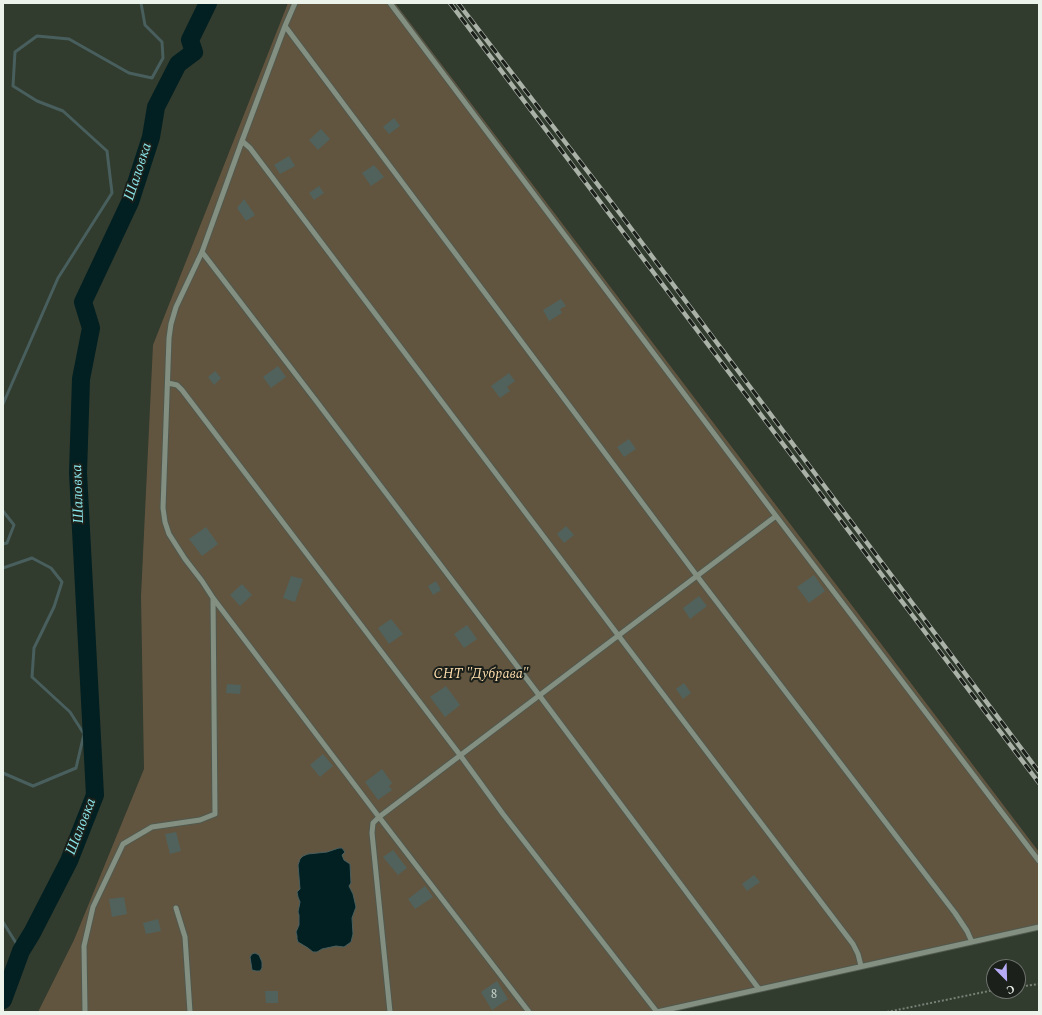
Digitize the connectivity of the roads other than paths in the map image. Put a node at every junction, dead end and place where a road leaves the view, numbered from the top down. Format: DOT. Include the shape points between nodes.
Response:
graph roads {
  1 [pos="295,3"];
  2 [pos="390,3"];
  3 [pos="285,26"];
  4 [pos="242,141"];
  5 [pos="202,252"];
  6 [pos="168,383"];
  7 [pos="776,516"];
  8 [pos="697,576"];
  9 [pos="213,598"];
  10 [pos="618,635"];
  11 [pos="539,695"];
  12 [pos="460,755"];
  13 [pos="379,817"];
  14 [pos="1039,861"];
  15 [pos="176,908"];
  16 [pos="1039,927"];
  17 [pos="972,942"];
  18 [pos="861,966"];
  19 [pos="759,989"];
  20 [pos="85,1012"];
  21 [pos="190,1012"];
  22 [pos="390,1012"];
  23 [pos="529,1012"];
  24 [pos="657,1012"];
  1 -- 3 [label="lane"];
  2 -- 7 [label="lane"];
  3 -- 4 [label="lane"];
  3 -- 8 [label="lane"];
  4 -- 5 [label="lane"];
  4 -- 10 [label="lane" via="250,148"];
  5 -- 6 [label="lane" via="176,307 171,324"];
  5 -- 11 [label="lane"];
  6 -- 9 [label="lane" via="163,508 165,522 176,546"];
  6 -- 12 [label="lane" via="177,385 182,390"];
  7 -- 8 [label="lane"];
  7 -- 14 [label="lane"];
  8 -- 10 [label="lane"];
  8 -- 17 [label="lane" via="955,913"];
  9 -- 13 [label="lane"];
  9 -- 20 [label="lane" via="215,814 200,820 152,826 123,844 93,906 84,946"];
  10 -- 11 [label="lane"];
  10 -- 18 [label="lane" via="853,944"];
  11 -- 12 [label="lane"];
  11 -- 19 [label="lane"];
  12 -- 13 [label="lane"];
  12 -- 24 [label="lane"];
  13 -- 22 [label="lane" via="373,823 372,833"];
  13 -- 23 [label="lane"];
  15 -- 21 [label="lane" via="185,937"];
  16 -- 17 [label="lane"];
  17 -- 18 [label="lane"];
  18 -- 19 [label="lane"];
  19 -- 24 [label="lane"];
}
